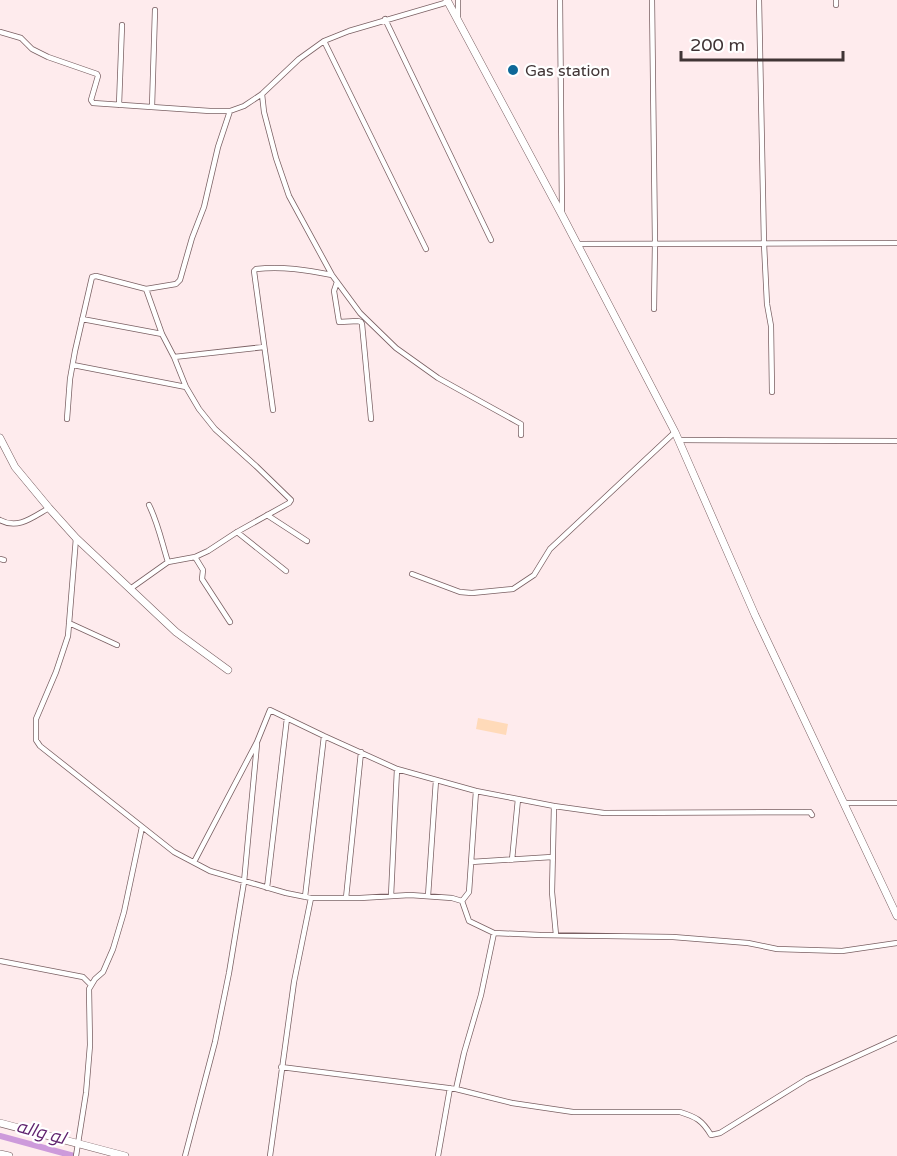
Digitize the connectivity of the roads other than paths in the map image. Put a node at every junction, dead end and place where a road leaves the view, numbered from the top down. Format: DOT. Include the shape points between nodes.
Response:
graph roads {
  1 [pos="458,0"];
  2 [pos="560,0"];
  3 [pos="652,0"];
  4 [pos="759,0"];
  5 [pos="447,1"];
  6 [pos="155,10"];
  7 [pos="385,19"];
  8 [pos="458,19"];
  9 [pos="122,26"];
  10 [pos="0,32"];
  11 [pos="324,41"];
  12 [pos="261,94"];
  13 [pos="119,105"];
  14 [pos="152,107"];
  15 [pos="230,111"];
  16 [pos="562,215"];
  17 [pos="491,240"];
  18 [pos="655,243"];
  19 [pos="897,243"];
  20 [pos="577,244"];
  21 [pos="764,244"];
  22 [pos="426,249"];
  23 [pos="332,275"];
  24 [pos="337,282"];
  25 [pos="146,289"];
  26 [pos="654,309"];
  27 [pos="82,319"];
  28 [pos="162,334"];
  29 [pos="264,347"];
  30 [pos="174,357"];
  31 [pos="73,365"];
  32 [pos="186,387"];
  33 [pos="772,392"];
  34 [pos="273,410"];
  35 [pos="67,419"];
  36 [pos="371,419"];
  37 [pos="675,432"];
  38 [pos="521,435"];
  39 [pos="0,440"];
  40 [pos="679,440"];
  41 [pos="897,441"];
  42 [pos="149,505"];
  43 [pos="49,508"];
  44 [pos="267,514"];
  45 [pos="0,520"];
  46 [pos="237,532"];
  47 [pos="76,538"];
  48 [pos="307,541"];
  49 [pos="195,556"];
  50 [pos="168,562"];
  51 [pos="286,571"];
  52 [pos="412,574"];
  53 [pos="130,589"];
  54 [pos="230,622"];
  55 [pos="69,623"];
  56 [pos="117,645"];
  57 [pos="228,670"];
  58 [pos="287,718"];
  59 [pos="324,736"];
  60 [pos="257,742"];
  61 [pos="361,752"];
  62 [pos="397,769"];
  63 [pos="436,780"];
  64 [pos="476,791"];
  65 [pos="518,799"];
  66 [pos="844,803"];
  67 [pos="897,804"];
  68 [pos="554,806"];
  69 [pos="812,815"];
  70 [pos="142,827"];
  71 [pos="552,858"];
  72 [pos="512,860"];
  73 [pos="194,862"];
  74 [pos="471,862"];
  75 [pos="244,882"];
  76 [pos="267,888"];
  77 [pos="391,896"];
  78 [pos="428,897"];
  79 [pos="308,898"];
  80 [pos="346,898"];
  81 [pos="462,901"];
  82 [pos="897,916"];
  83 [pos="494,933"];
  84 [pos="556,935"];
  85 [pos="897,943"];
  86 [pos="0,961"];
  87 [pos="91,985"];
  88 [pos="897,1038"];
  89 [pos="281,1067"];
  90 [pos="453,1088"];
  91 [pos="0,1123"];
  92 [pos="78,1147"];
  93 [pos="0,1154"];
  94 [pos="9,1156"];
  95 [pos="76,1156"];
  96 [pos="125,1156"];
  97 [pos="185,1156"];
  98 [pos="270,1156"];
  99 [pos="438,1156"];
  1 -- 8 [label="street"];
  2 -- 16 [label="street"];
  3 -- 18 [label="street"];
  4 -- 21 [label="street"];
  5 -- 7 [label="street"];
  5 -- 8 [label="main road"];
  6 -- 14 [label="street"];
  7 -- 11 [label="street"];
  7 -- 17 [label="street"];
  8 -- 16 [label="main road"];
  9 -- 13 [label="street"];
  10 -- 13 [label="street" via="21,38 48,57 97,74 92,102"];
  11 -- 12 [label="street"];
  11 -- 22 [label="street"];
  12 -- 15 [label="street"];
  12 -- 23 [label="street" via="289,196"];
  13 -- 14 [label="street"];
  14 -- 15 [label="street"];
  15 -- 25 [label="street" via="180,280"];
  16 -- 20 [label="main road"];
  18 -- 20 [label="street"];
  18 -- 21 [label="street"];
  18 -- 26 [label="street"];
  19 -- 21 [label="street"];
  20 -- 37 [label="main road"];
  21 -- 33 [label="street"];
  23 -- 24 [label="street"];
  23 -- 29 [label="street" via="273,267 256,269"];
  24 -- 36 [label="street" via="334,291 339,322 362,324"];
  24 -- 38 [label="street" via="360,313 396,348 438,378 521,424"];
  25 -- 27 [label="street" via="93,277"];
  25 -- 28 [label="street"];
  27 -- 28 [label="street"];
  27 -- 31 [label="street"];
  28 -- 30 [label="street"];
  29 -- 30 [label="street"];
  29 -- 34 [label="street"];
  30 -- 32 [label="street"];
  31 -- 32 [label="street"];
  31 -- 35 [label="street"];
  32 -- 44 [label="street" via="215,429 290,498 290,503"];
  37 -- 40 [label="main road"];
  37 -- 52 [label="street" via="550,549 534,575 513,589 460,592"];
  39 -- 43 [label="main road" via="15,467"];
  40 -- 41 [label="street"];
  40 -- 66 [label="main road" via="755,615"];
  42 -- 50 [label="street"];
  43 -- 45 [label="street" via="25,522 10,524"];
  43 -- 47 [label="main road"];
  44 -- 46 [label="street"];
  44 -- 48 [label="street"];
  46 -- 49 [label="street"];
  46 -- 51 [label="street"];
  47 -- 53 [label="main road"];
  47 -- 55 [label="street"];
  49 -- 50 [label="street"];
  49 -- 54 [label="street" via="203,570 202,579"];
  50 -- 53 [label="street"];
  53 -- 57 [label="main road" via="176,632"];
  55 -- 56 [label="street"];
  55 -- 70 [label="street" via="56,672 36,719 36,740"];
  58 -- 59 [label="street"];
  58 -- 60 [label="street" via="270,710"];
  58 -- 76 [label="street"];
  59 -- 61 [label="street"];
  59 -- 79 [label="street"];
  60 -- 73 [label="street"];
  60 -- 75 [label="street"];
  61 -- 62 [label="street"];
  61 -- 80 [label="street"];
  62 -- 63 [label="street"];
  62 -- 77 [label="street"];
  63 -- 64 [label="street"];
  63 -- 78 [label="street"];
  64 -- 65 [label="street"];
  64 -- 74 [label="street"];
  65 -- 68 [label="street"];
  65 -- 72 [label="street"];
  66 -- 67 [label="street"];
  66 -- 82 [label="main road"];
  68 -- 69 [label="street" via="604,813"];
  68 -- 71 [label="street"];
  70 -- 73 [label="street"];
  70 -- 87 [label="street" via="113,949 103,972"];
  71 -- 72 [label="street"];
  71 -- 84 [label="street"];
  72 -- 74 [label="street"];
  73 -- 75 [label="street"];
  74 -- 81 [label="street" via="469,892"];
  75 -- 76 [label="street"];
  75 -- 97 [label="street" via="215,1042"];
  76 -- 79 [label="street"];
  77 -- 78 [label="street"];
  77 -- 80 [label="street"];
  78 -- 81 [label="street"];
  79 -- 80 [label="street"];
  79 -- 89 [label="street"];
  81 -- 83 [label="street" via="469,921"];
  83 -- 84 [label="street"];
  83 -- 90 [label="street" via="481,994"];
  84 -- 85 [label="street" via="673,937 834,951"];
  86 -- 87 [label="street" via="84,977"];
  87 -- 92 [label="street" via="86,1093"];
  88 -- 90 [label="street" via="807,1079 711,1135 704,1124 680,1112 573,1112 512,1103"];
  89 -- 90 [label="street"];
  89 -- 98 [label="street"];
  90 -- 99 [label="street"];
  91 -- 92 [label="main road"];
  92 -- 95 [label="street"];
  92 -- 96 [label="main road"];
  93 -- 94 [label="main road"];
}
